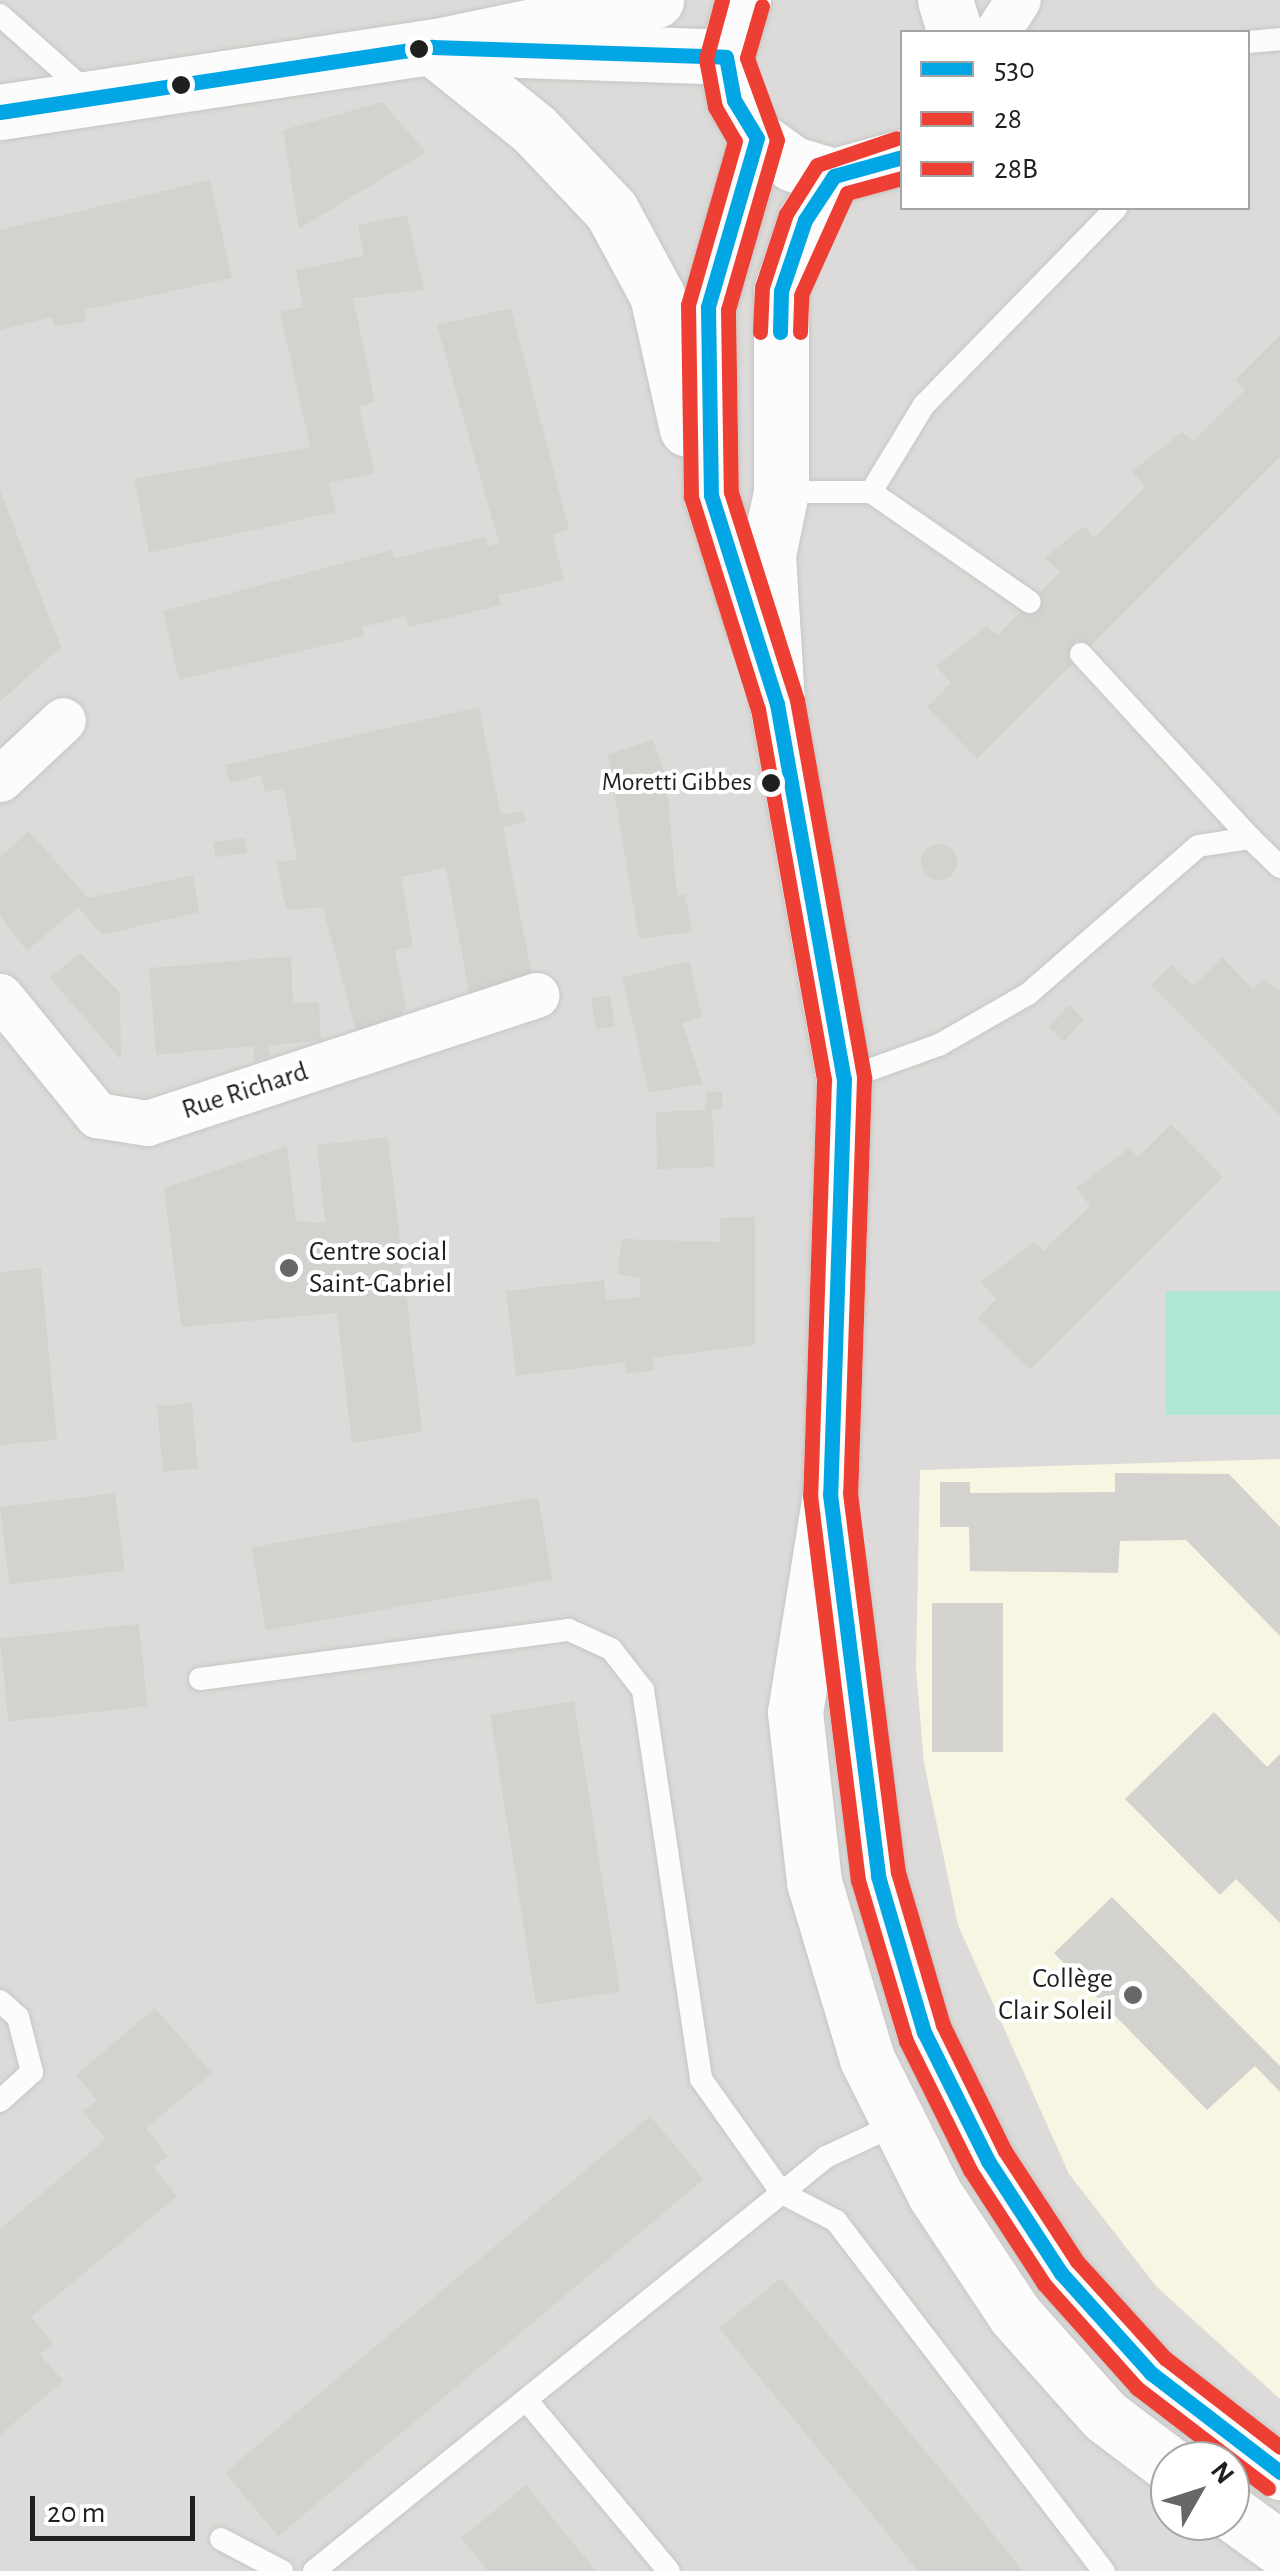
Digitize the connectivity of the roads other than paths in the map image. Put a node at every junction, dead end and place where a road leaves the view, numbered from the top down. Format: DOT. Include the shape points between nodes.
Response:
graph roads {
  1 [pos="656,0"];
  2 [pos="744,0"];
  3 [pos="945,0"];
  4 [pos="1018,0"];
  5 [pos="0,15"];
  6 [pos="954,30"];
  7 [pos="998,30"];
  8 [pos="1280,39"];
  9 [pos="1250,42"];
  10 [pos="432,47"];
  11 [pos="726,57"];
  12 [pos="92,96"];
  13 [pos="0,112"];
  14 [pos="757,138"];
  15 [pos="900,158"];
  16 [pos="834,176"];
  17 [pos="1114,210"];
  18 [pos="780,492"];
  19 [pos="872,492"];
  20 [pos="711,495"];
  21 [pos="1030,602"];
  22 [pos="1081,654"];
  23 [pos="777,704"];
  24 [pos="63,720"];
  25 [pos="0,778"];
  26 [pos="1250,838"];
  27 [pos="1280,866"];
  28 [pos="537,995"];
  29 [pos="0,996"];
  30 [pos="844,1079"];
  31 [pos="830,1494"];
  32 [pos="200,1679"];
  33 [pos="0,2002"];
  34 [pos="0,2101"];
  35 [pos="899,2123"];
  36 [pos="782,2193"];
  37 [pos="528,2402"];
  38 [pos="1150,2450"];
  39 [pos="1280,2472"];
  40 [pos="1250,2526"];
  41 [pos="220,2539"];
  42 [pos="1280,2548"];
  43 [pos="282,2571"];
  44 [pos="314,2571"];
  45 [pos="669,2571"];
  46 [pos="1104,2571"];
  1 -- 10 [label="street"];
  2 -- 11 [label="street"];
  3 -- 6 [label="street"];
  4 -- 7 [label="street"];
  5 -- 12 [label="lane"];
  8 -- 9 [label="lane"];
  10 -- 11 [label="street"];
  10 -- 12 [label="street"];
  10 -- 20 [label="street" via="534,129 611,210 657,295 682,414"];
  11 -- 14 [label="street" via="734,100"];
  12 -- 13 [label="street"];
  14 -- 16 [label="street" via="793,164"];
  14 -- 20 [label="street" via="708,307"];
  15 -- 16 [label="street"];
  16 -- 18 [label="street" via="805,220 781,291"];
  17 -- 19 [label="lane" via="924,406"];
  18 -- 19 [label="lane"];
  18 -- 23 [label="street" via="768,555"];
  19 -- 21 [label="lane"];
  20 -- 23 [label="street"];
  22 -- 26 [label="lane"];
  23 -- 30 [label="street"];
  24 -- 25 [label="street"];
  26 -- 27 [label="lane"];
  26 -- 30 [label="lane" via="1198,846 1028,994 939,1045"];
  28 -- 29 [label="street, Rue Richard" via="147,1123 98,1116"];
  30 -- 31 [label="street"];
  31 -- 35 [label="street" via="795,1712 814,1882 867,2059"];
  31 -- 39 [label="street" via="878,1876 924,2032 988,2161 1060,2273 1152,2373"];
  32 -- 36 [label="lane" via="570,1630 611,1650 643,1690 701,2079"];
  33 -- 34 [label="lane" via="18,2017 32,2072"];
  35 -- 36 [label="lane" via="826,2156"];
  35 -- 38 [label="street" via="1014,2315 1106,2416"];
  36 -- 37 [label="lane"];
  36 -- 46 [label="lane" via="836,2221"];
  37 -- 44 [label="lane"];
  37 -- 45 [label="lane"];
  40 -- 42 [label="street"];
  41 -- 43 [label="lane"];
}
